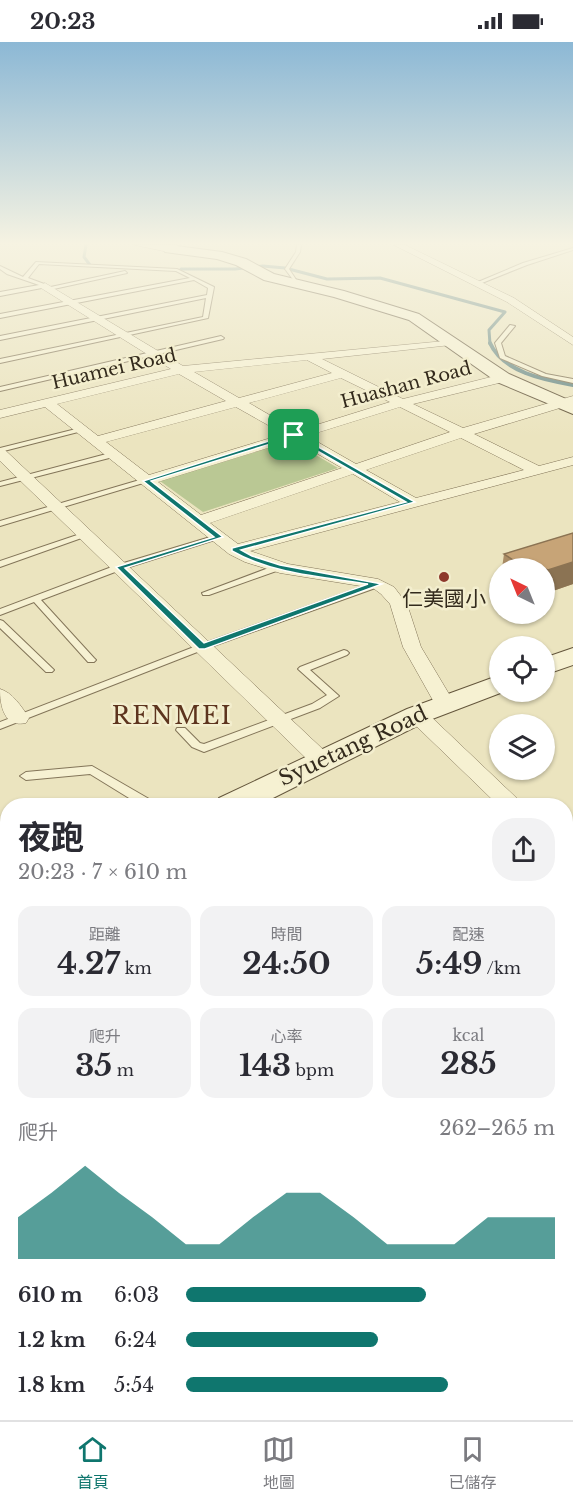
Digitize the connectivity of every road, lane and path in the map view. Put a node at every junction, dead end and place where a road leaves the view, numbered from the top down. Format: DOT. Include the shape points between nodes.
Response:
graph roads {
  1 [pos="38,309"];
  2 [pos="84,309"];
  3 [pos="143,309"];
  4 [pos="207,309"];
  5 [pos="391,309"];
  6 [pos="527,309"];
  7 [pos="0,316"];
  8 [pos="99,318"];
  9 [pos="512,326"];
  10 [pos="127,335"];
  11 [pos="0,338"];
  12 [pos="221,338"];
  13 [pos="451,342"];
  14 [pos="573,342"];
  15 [pos="158,354"];
  16 [pos="309,357"];
  17 [pos="0,362"];
  18 [pos="181,370"];
  19 [pos="342,374"];
  20 [pos="503,378"];
  21 [pos="573,381"];
  22 [pos="0,389"];
  23 [pos="566,401"];
  24 [pos="48,403"];
  25 [pos="238,403"];
  26 [pos="401,403"];
  27 [pos="573,409"];
  28 [pos="0,414"];
  29 [pos="84,429"];
  30 [pos="462,433"];
  31 [pos="294,435"];
  32 [pos="98,440"];
  33 [pos="0,451"];
  34 [pos="114,454"];
  35 [pos="573,461"];
  36 [pos="353,469"];
  37 [pos="536,470"];
  38 [pos="26,477"];
  39 [pos="146,481"];
  40 [pos="0,484"];
  41 [pos="412,502"];
  42 [pos="56,506"];
  43 [pos="199,521"];
  44 [pos="0,524"];
  45 [pos="86,535"];
  46 [pos="220,537"];
  47 [pos="235,549"];
  48 [pos="0,564"];
  49 [pos="120,567"];
  50 [pos="279,567"];
  51 [pos="378,584"];
  52 [pos="206,593"];
  53 [pos="37,600"];
  54 [pos="0,612"];
  55 [pos="0,623"];
  56 [pos="202,647"];
  57 [pos="344,653"];
  58 [pos="573,656"];
  59 [pos="91,660"];
  60 [pos="555,663"];
  61 [pos="49,670"];
  62 [pos="489,687"];
  63 [pos="0,695"];
  64 [pos="445,704"];
  65 [pos="417,715"];
  66 [pos="20,718"];
  67 [pos="279,719"];
  68 [pos="0,726"];
  69 [pos="181,730"];
  70 [pos="321,760"];
  71 [pos="26,777"];
  72 [pos="139,798"];
  73 [pos="246,798"];
  74 [pos="505,798"];
  1 -- 7 [label="lane"];
  2 -- 8 [label="street"];
  3 -- 8 [label="lane"];
  4 -- 10 [label="lane" via="205,318"];
  5 -- 13 [label="street" via="423,322"];
  6 -- 14 [label="street"];
  8 -- 10 [label="street"];
  8 -- 11 [label="lane"];
  9 -- 21 [label="lane" via="498,343 502,357 544,375"];
  10 -- 15 [label="street"];
  10 -- 17 [label="lane"];
  12 -- 15 [label="lane"];
  13 -- 16 [label="street, Huamei Road"];
  13 -- 20 [label="street"];
  15 -- 18 [label="street"];
  15 -- 22 [label="lane"];
  16 -- 18 [label="street, Huamei Road"];
  16 -- 19 [label="street"];
  18 -- 24 [label="street, Huamei Road"];
  18 -- 25 [label="street"];
  19 -- 25 [label="street"];
  19 -- 26 [label="street"];
  20 -- 23 [label="street"];
  20 -- 26 [label="street, Huashan Road"];
  23 -- 27 [label="street"];
  23 -- 30 [label="street"];
  24 -- 28 [label="street, Huamei Road"];
  24 -- 29 [label="street"];
  25 -- 31 [label="street"];
  25 -- 32 [label="street"];
  26 -- 30 [label="street"];
  26 -- 31 [label="street, Huashan Road"];
  29 -- 32 [label="street"];
  29 -- 33 [label="lane"];
  30 -- 36 [label="street"];
  30 -- 37 [label="street"];
  31 -- 36 [label="street"];
  31 -- 39 [label="street, Huashan Road"];
  32 -- 34 [label="street"];
  33 -- 38 [label="street"];
  34 -- 38 [label="lane"];
  34 -- 39 [label="street"];
  35 -- 37 [label="street"];
  36 -- 41 [label="street"];
  36 -- 43 [label="street"];
  37 -- 41 [label="street"];
  38 -- 40 [label="lane"];
  38 -- 42 [label="street"];
  39 -- 42 [label="lane"];
  39 -- 43 [label="street"];
  41 -- 47 [label="street"];
  42 -- 44 [label="lane"];
  42 -- 45 [label="street"];
  43 -- 46 [label="street"];
  45 -- 48 [label="lane"];
  45 -- 49 [label="street"];
  46 -- 47 [label="street"];
  46 -- 49 [label="lane"];
  47 -- 50 [label="street" via="249,558"];
  49 -- 53 [label="lane"];
  49 -- 56 [label="street"];
  50 -- 51 [label="street"];
  50 -- 52 [label="lane"];
  51 -- 56 [label="lane"];
  51 -- 64 [label="street, Syuetang Road" via="390,591 402,610 410,644"];
  53 -- 54 [label="lane"];
  53 -- 59 [label="lane"];
  55 -- 61 [label="lane"];
  56 -- 66 [label="lane"];
  56 -- 67 [label="street"];
  57 -- 67 [label="lane" via="303,669 334,696"];
  58 -- 60 [label="street"];
  62 -- 64 [label="street, Syuetang Road"];
  63 -- 66 [label="street"];
  64 -- 65 [label="street, Syuetang Road"];
  65 -- 70 [label="street, Syuetang Road"];
  65 -- 74 [label="street"];
  66 -- 68 [label="lane"];
  67 -- 69 [label="lane" via="204,748"];
  67 -- 70 [label="street"];
  70 -- 73 [label="street, Syuetang Road"];
  71 -- 72 [label="lane" via="92,770"];
}
